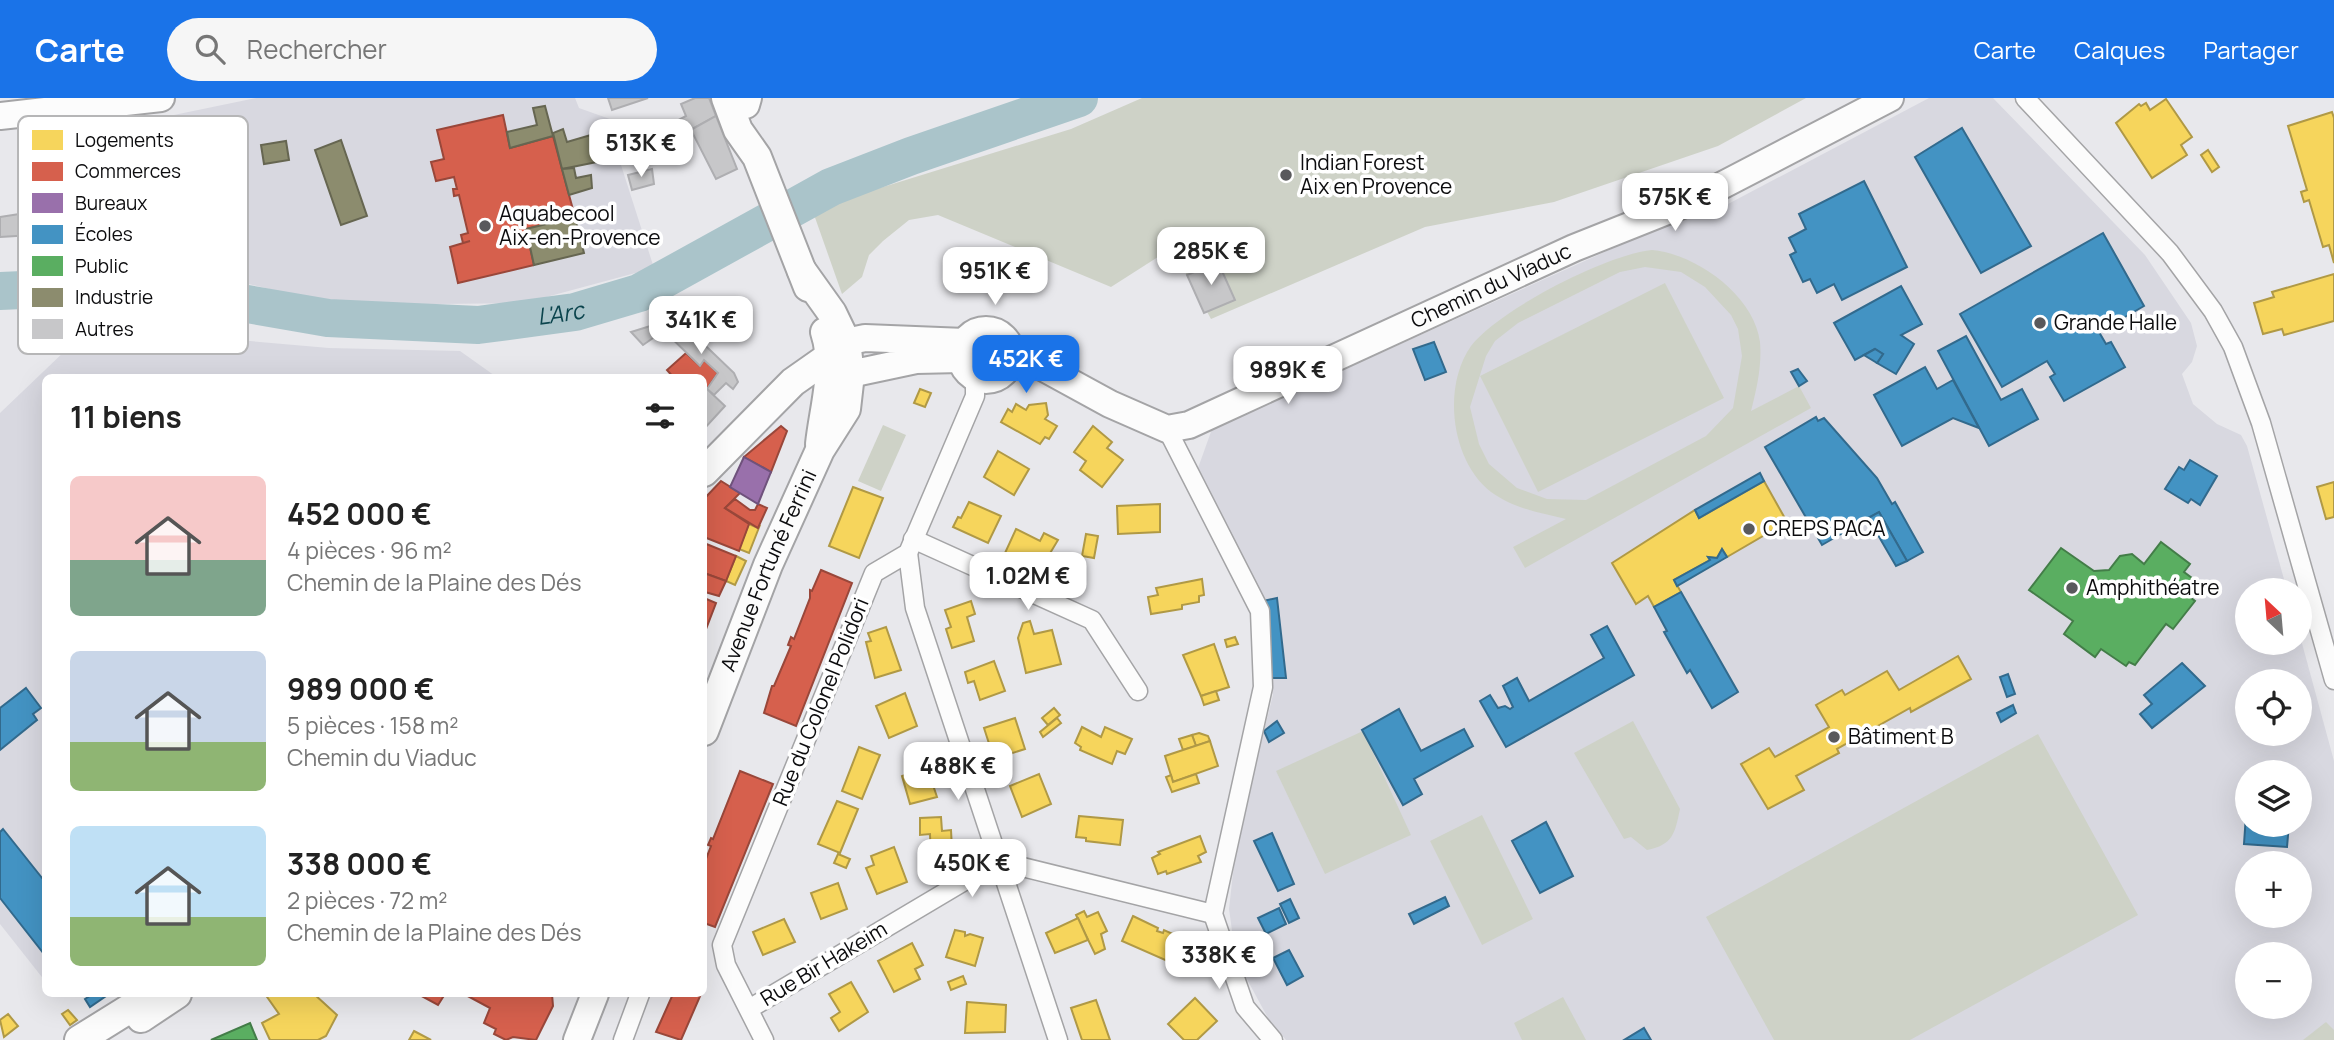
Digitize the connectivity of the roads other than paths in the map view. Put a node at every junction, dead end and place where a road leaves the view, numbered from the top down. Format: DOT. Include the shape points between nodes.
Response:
graph roads {
  1 [pos="1890,98"];
  2 [pos="2025,98"];
  3 [pos="158,99"];
  4 [pos="741,100"];
  5 [pos="0,116"];
  6 [pos="807,284"];
  7 [pos="842,357"];
  8 [pos="967,360"];
  9 [pos="1009,360"];
  10 [pos="793,382"];
  11 [pos="1167,429"];
  12 [pos="707,469"];
  13 [pos="910,546"];
  14 [pos="2334,680"];
  15 [pos="1138,691"];
  16 [pos="707,723"];
  17 [pos="998,861"];
  18 [pos="1213,914"];
  19 [pos="148,997"];
  20 [pos="172,997"];
  21 [pos="639,997"];
  22 [pos="589,1000"];
  23 [pos="749,1009"];
  24 [pos="79,1040"];
  25 [pos="106,1040"];
  26 [pos="577,1040"];
  27 [pos="623,1040"];
  28 [pos="764,1040"];
  29 [pos="1058,1040"];
  30 [pos="1272,1040"];
  1 -- 11 [label="street, Chemin du Viaduc" via="1692,201 1573,248 1189,425"];
  2 -- 14 [label="street" via="2170,253 2233,347 2261,423"];
  3 -- 5 [label="street"];
  4 -- 6 [label="main road" via="738,130 757,158"];
  6 -- 7 [label="main road" via="828,341"];
  6 -- 10 [label="main road" via="804,359"];
  7 -- 8 [label="street"];
  7 -- 10 [label="main road"];
  7 -- 16 [label="main road, Avenue Fortuné Ferrini" via="820,450 768,565"];
  8 -- 9 [label="street" via="991,380"];
  8 -- 9 [label="street" via="978,331 995,331 1005,338"];
  8 -- 13 [label="street" via="975,396"];
  9 -- 11 [label="street" via="1051,374"];
  10 -- 12 [label="main road"];
  11 -- 18 [label="street" via="1260,611 1264,687"];
  13 -- 15 [label="street" via="1092,620"];
  13 -- 17 [label="street" via="915,608"];
  13 -- 23 [label="street, Rue du Colonel Polidori" via="874,573 722,945 726,965"];
  17 -- 18 [label="street"];
  17 -- 23 [label="street, Rue Bir Hakeim"];
  17 -- 29 [label="street"];
  18 -- 30 [label="street" via="1245,1007"];
  19 -- 24 [label="main road"];
  20 -- 25 [label="main road"];
  21 -- 27 [label="street"];
  22 -- 26 [label="street"];
  23 -- 28 [label="street, Rue du Colonel Polidori"];
}
